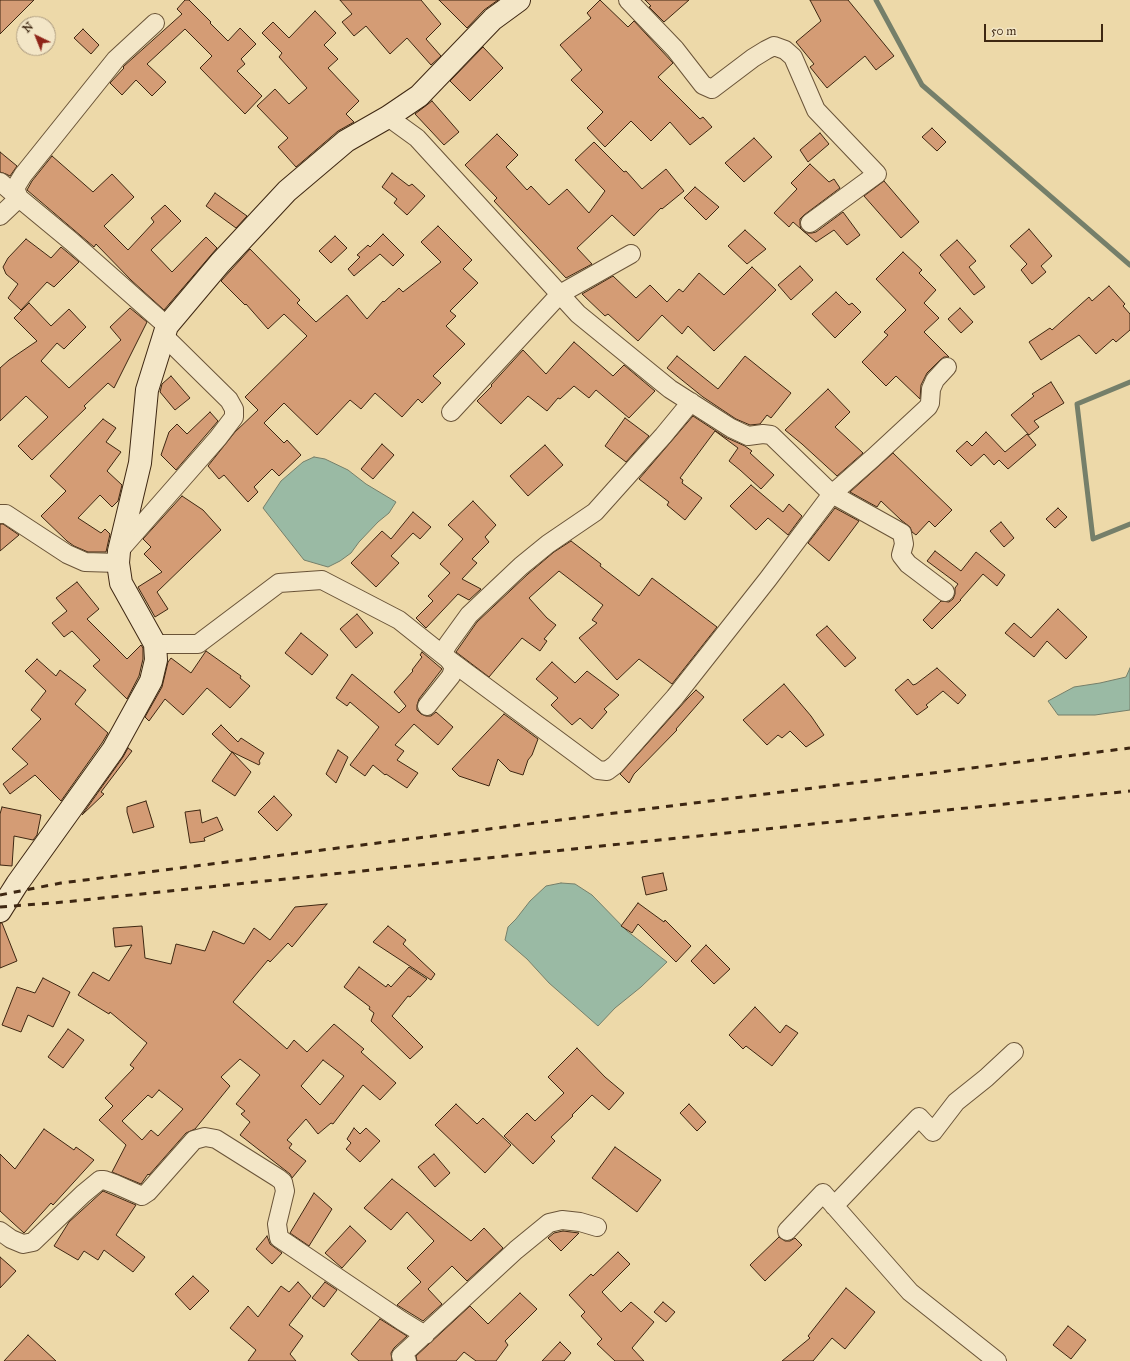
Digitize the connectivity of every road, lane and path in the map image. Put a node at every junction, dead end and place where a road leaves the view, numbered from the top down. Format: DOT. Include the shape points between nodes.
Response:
graph roads {
  1 [pos="519,0"];
  2 [pos="628,0"];
  3 [pos="155,23"];
  4 [pos="388,117"];
  5 [pos="0,182"];
  6 [pos="19,198"];
  7 [pos="0,216"];
  8 [pos="810,223"];
  9 [pos="631,254"];
  10 [pos="560,294"];
  11 [pos="166,331"];
  12 [pos="947,367"];
  13 [pos="691,402"];
  14 [pos="451,412"];
  15 [pos="832,494"];
  16 [pos="0,514"];
  17 [pos="118,557"];
  18 [pos="945,592"];
  19 [pos="155,644"];
  20 [pos="448,659"];
  21 [pos="427,706"];
  22 [pos="0,911"];
  23 [pos="1014,1052"];
  24 [pos="834,1206"];
  25 [pos="597,1227"];
  26 [pos="0,1231"];
  27 [pos="787,1231"];
  28 [pos="424,1334"];
  29 [pos="407,1361"];
  30 [pos="997,1361"];
  1 -- 4 [label="main road" via="493,19 419,96"];
  2 -- 8 [label="street" via="674,49 703,85 712,89 753,58 774,46 785,50 793,57 816,110 877,174"];
  3 -- 6 [label="street" via="116,59 23,175 15,188"];
  4 -- 10 [label="street" via="417,138"];
  4 -- 11 [label="main road" via="346,141 287,191 220,263"];
  5 -- 6 [label="street"];
  6 -- 7 [label="street"];
  6 -- 11 [label="street" via="72,241"];
  9 -- 10 [label="street"];
  10 -- 13 [label="street" via="578,314 670,389"];
  10 -- 14 [label="street"];
  11 -- 17 [label="main road" via="147,390 140,463"];
  11 -- 17 [label="street" via="229,400 234,409 234,417"];
  12 -- 15 [label="street" via="935,380 928,407"];
  13 -- 15 [label="street" via="748,436 771,435"];
  13 -- 20 [label="street" via="595,512 521,566 469,615 443,652"];
  15 -- 18 [label="street" via="902,534 904,544 901,555 908,564"];
  15 -- 20 [label="street" via="675,697 615,766 607,771 598,770"];
  16 -- 17 [label="street" via="6,514 67,554 85,562"];
  17 -- 19 [label="main road" via="121,584"];
  19 -- 20 [label="street" via="198,644 279,583 322,580 398,620"];
  19 -- 22 [label="main road" via="156,660 151,681 113,750"];
  20 -- 21 [label="street" via="454,667 451,676"];
  23 -- 24 [label="street" via="956,1102 933,1132 919,1117"];
  24 -- 27 [label="street" via="823,1193"];
  24 -- 30 [label="street" via="910,1292"];
  25 -- 28 [label="street" via="562,1220 549,1223"];
  26 -- 28 [label="street" via="23,1244 33,1242 100,1180 142,1196 194,1140 205,1137 216,1139 283,1182 285,1191 277,1224 279,1238"];
  28 -- 29 [label="street" via="401,1356"];
}
